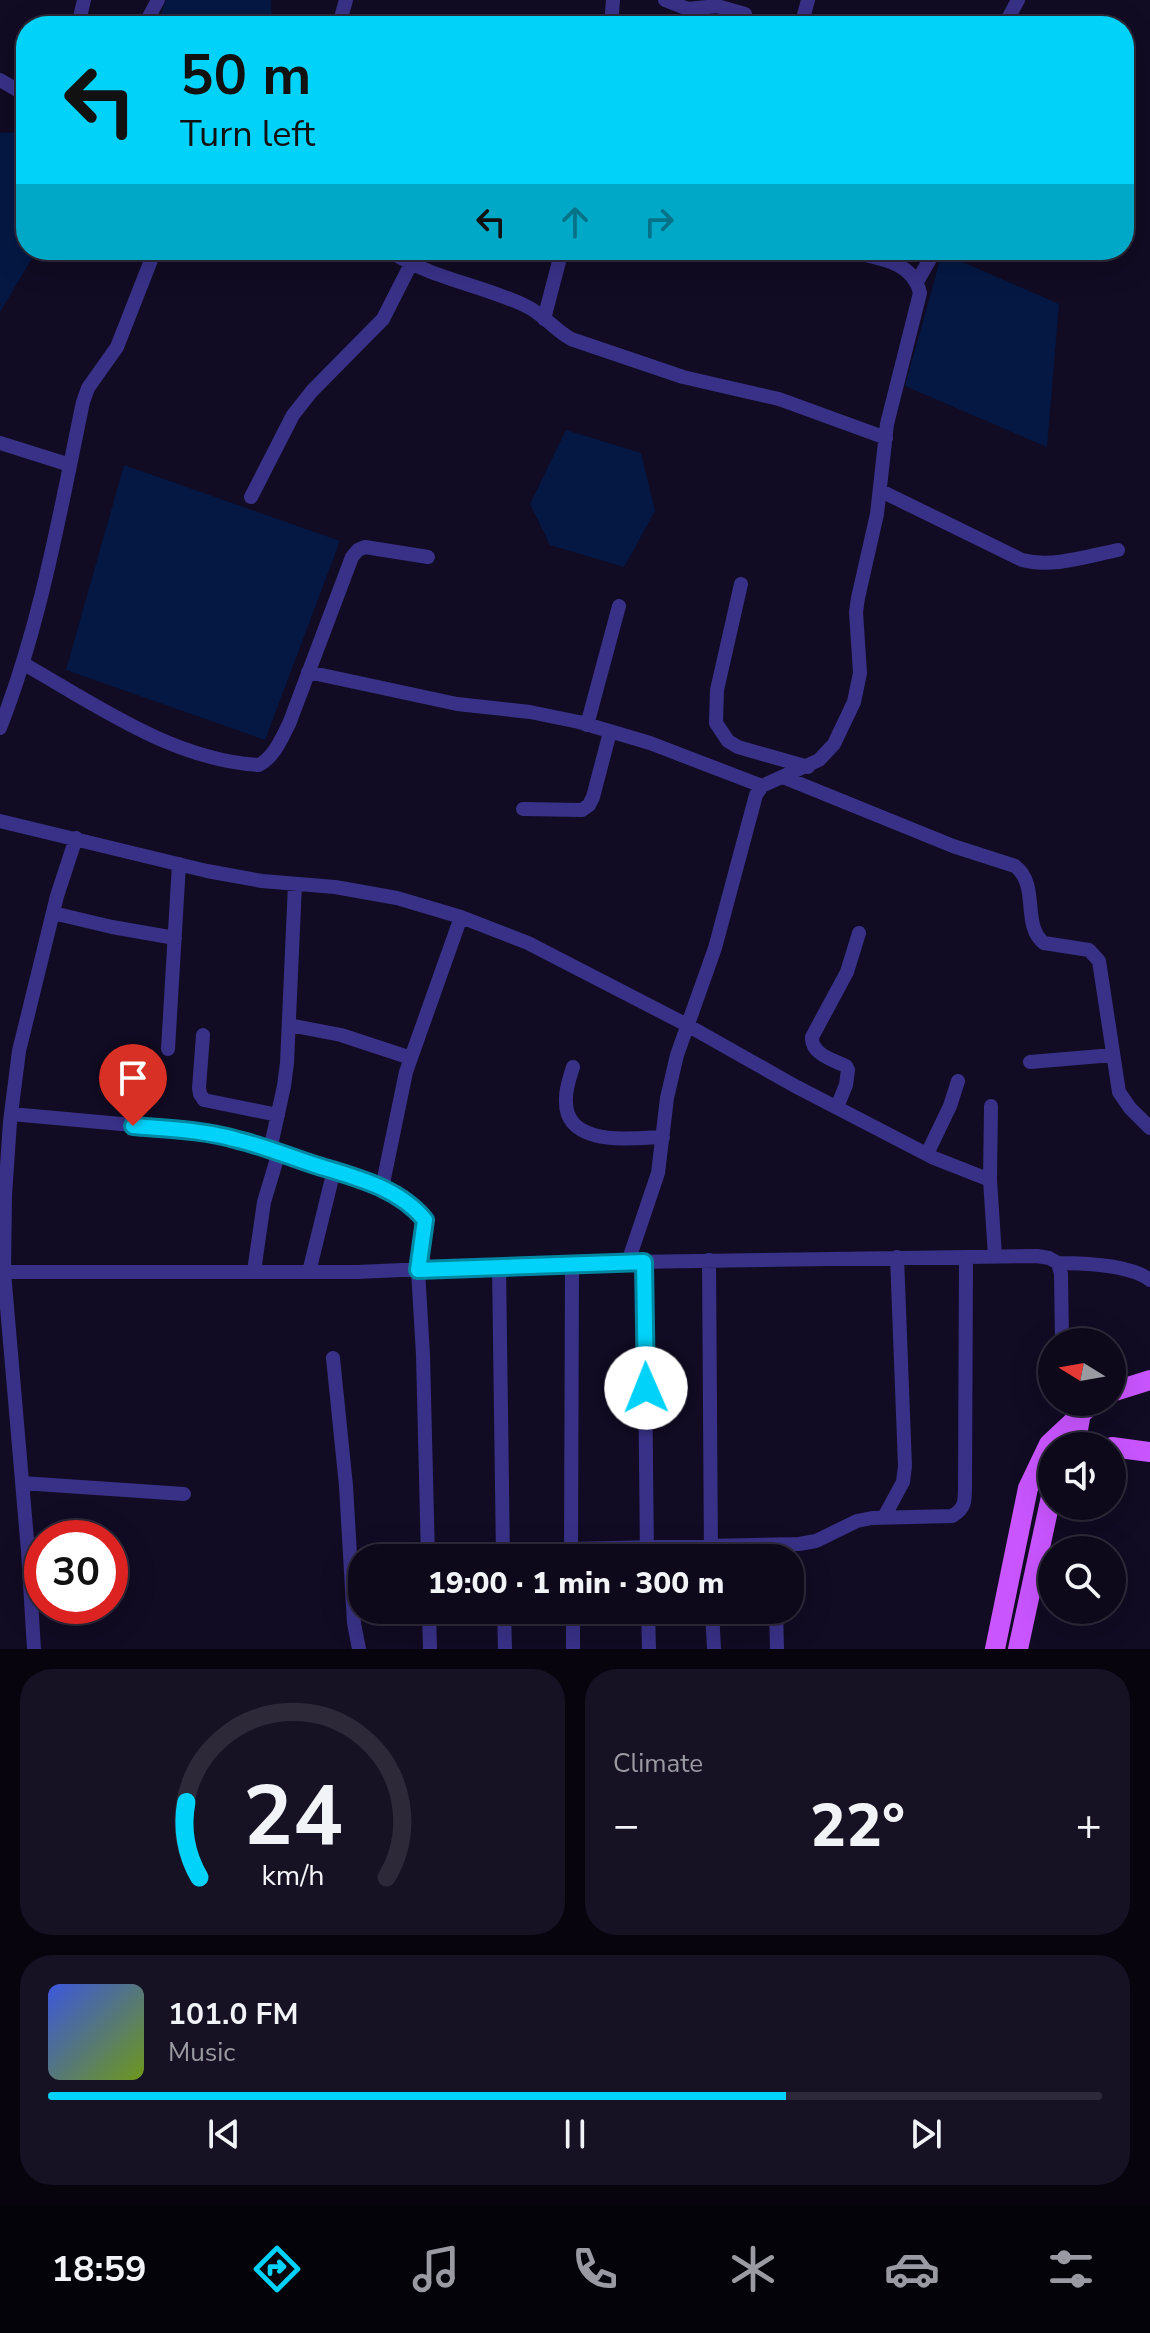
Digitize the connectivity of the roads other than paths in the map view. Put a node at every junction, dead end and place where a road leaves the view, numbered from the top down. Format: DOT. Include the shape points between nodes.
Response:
graph roads {
  1 [pos="665,0"];
  2 [pos="745,14"];
  3 [pos="151,260"];
  4 [pos="404,260"];
  5 [pos="414,260"];
  6 [pos="559,260"];
  7 [pos="885,260"];
  8 [pos="929,260"];
  9 [pos="412,265"];
  10 [pos="917,282"];
  11 [pos="544,319"];
  12 [pos="886,438"];
  13 [pos="0,443"];
  14 [pos="70,465"];
  15 [pos="881,491"];
  16 [pos="251,497"];
  17 [pos="1118,550"];
  18 [pos="428,557"];
  19 [pos="741,584"];
  20 [pos="619,606"];
  21 [pos="24,664"];
  22 [pos="308,672"];
  23 [pos="587,725"];
  24 [pos="0,728"];
  25 [pos="610,732"];
  26 [pos="808,767"];
  27 [pos="783,777"];
  28 [pos="762,786"];
  29 [pos="523,809"];
  30 [pos="0,821"];
  31 [pos="76,838"];
  32 [pos="179,864"];
  33 [pos="295,884"];
  34 [pos="53,913"];
  35 [pos="461,917"];
  36 [pos="859,933"];
  37 [pos="175,938"];
  38 [pos="289,1025"];
  39 [pos="687,1025"];
  40 [pos="203,1035"];
  41 [pos="168,1049"];
  42 [pos="1113,1055"];
  43 [pos="411,1058"];
  44 [pos="1030,1062"];
  45 [pos="573,1067"];
  46 [pos="958,1081"];
  47 [pos="991,1106"];
  48 [pos="837,1107"];
  49 [pos="11,1114"];
  50 [pos="278,1115"];
  51 [pos="1150,1128"];
  52 [pos="663,1137"];
  53 [pos="274,1151"];
  54 [pos="4,1152"];
  55 [pos="927,1154"];
  56 [pos="334,1170"];
  57 [pos="990,1180"];
  58 [pos="382,1188"];
  59 [pos="995,1256"];
  60 [pos="897,1257"];
  61 [pos="966,1257"];
  62 [pos="709,1260"];
  63 [pos="628,1262"];
  64 [pos="644,1262"];
  65 [pos="572,1263"];
  66 [pos="1058,1263"];
  67 [pos="499,1266"];
  68 [pos="418,1270"];
  69 [pos="254,1271"];
  70 [pos="4,1272"];
  71 [pos="309,1272"];
  72 [pos="1150,1280"];
  73 [pos="1062,1328"];
  74 [pos="333,1358"];
  75 [pos="1150,1380"];
  76 [pos="1126,1388"];
  77 [pos="1078,1416"];
  78 [pos="1126,1448"];
  79 [pos="1150,1452"];
  80 [pos="22,1483"];
  81 [pos="184,1494"];
  82 [pos="884,1517"];
  83 [pos="1046,1520"];
  84 [pos="428,1544"];
  85 [pos="503,1544"];
  86 [pos="571,1544"];
  87 [pos="647,1544"];
  88 [pos="711,1544"];
  89 [pos="804,1544"];
  90 [pos="429,1624"];
  91 [pos="504,1624"];
  92 [pos="573,1624"];
  93 [pos="648,1624"];
  94 [pos="713,1624"];
  95 [pos="776,1624"];
  96 [pos="34,1649"];
  97 [pos="359,1649"];
  98 [pos="430,1649"];
  99 [pos="505,1649"];
  100 [pos="573,1649"];
  101 [pos="649,1649"];
  102 [pos="714,1649"];
  103 [pos="777,1649"];
  104 [pos="995,1649"];
  105 [pos="1018,1649"];
  1 -- 2 [label="street" via="688,9 717,6"];
  3 -- 14 [label="street" via="117,347 88,388"];
  4 -- 9 [label="street"];
  5 -- 9 [label="street"];
  6 -- 11 [label="street"];
  7 -- 10 [label="street" via="905,268"];
  8 -- 10 [label="street"];
  9 -- 11 [label="street" via="528,307"];
  9 -- 16 [label="street" via="383,319 293,415"];
  10 -- 12 [label="street" via="918,306"];
  11 -- 12 [label="street" via="560,333 604,351 683,377 779,399"];
  12 -- 15 [label="street"];
  13 -- 14 [label="street"];
  14 -- 21 [label="street"];
  15 -- 17 [label="street" via="1032,563"];
  15 -- 26 [label="street" via="856,612 859,685 834,744"];
  18 -- 22 [label="street" via="358,550"];
  19 -- 26 [label="street" via="717,690 716,723 738,747"];
  20 -- 23 [label="street"];
  21 -- 22 [label="street" via="146,732 189,750 259,765 277,748"];
  21 -- 24 [label="street"];
  22 -- 23 [label="street" via="447,703"];
  23 -- 25 [label="street"];
  25 -- 28 [label="street"];
  25 -- 29 [label="street" via="589,805 582,810"];
  26 -- 27 [label="street"];
  27 -- 28 [label="street"];
  27 -- 42 [label="street" via="1024,872 1040,940 1089,950 1099,961"];
  28 -- 39 [label="street"];
  30 -- 31 [label="street"];
  31 -- 32 [label="street"];
  31 -- 34 [label="street"];
  32 -- 33 [label="street"];
  32 -- 37 [label="street"];
  33 -- 35 [label="street" via="397,898"];
  33 -- 38 [label="street"];
  34 -- 37 [label="street"];
  34 -- 49 [label="street" via="19,1051"];
  35 -- 39 [label="street" via="528,943"];
  35 -- 43 [label="street"];
  36 -- 48 [label="street" via="847,972 811,1044 848,1070"];
  37 -- 41 [label="street"];
  38 -- 43 [label="street"];
  38 -- 50 [label="street"];
  39 -- 48 [label="street"];
  39 -- 52 [label="street" via="667,1098"];
  40 -- 50 [label="street" via="199,1088 204,1100"];
  42 -- 44 [label="street"];
  42 -- 51 [label="street" via="1119,1092"];
  43 -- 58 [label="street"];
  45 -- 52 [label="street" via="566,1107 581,1130 607,1138"];
  46 -- 55 [label="street"];
  47 -- 57 [label="street"];
  48 -- 55 [label="street"];
  49 -- 53 [label="street" via="189,1130"];
  49 -- 54 [label="street"];
  50 -- 53 [label="street"];
  52 -- 63 [label="street" via="658,1173"];
  53 -- 56 [label="street"];
  53 -- 69 [label="street"];
  54 -- 70 [label="street"];
  55 -- 57 [label="street"];
  56 -- 58 [label="street"];
  56 -- 71 [label="street"];
  57 -- 59 [label="street"];
  58 -- 68 [label="street" via="425,1220"];
  59 -- 61 [label="street"];
  59 -- 66 [label="street" via="1037,1256"];
  60 -- 61 [label="street"];
  60 -- 62 [label="street"];
  60 -- 82 [label="street" via="905,1466 903,1482"];
  61 -- 82 [label="street" via="964,1504 952,1516"];
  62 -- 64 [label="street"];
  62 -- 88 [label="street"];
  63 -- 64 [label="street"];
  63 -- 65 [label="street"];
  64 -- 87 [label="street"];
  65 -- 67 [label="street"];
  65 -- 86 [label="street"];
  66 -- 72 [label="street" via="1139,1273"];
  66 -- 73 [label="street"];
  67 -- 68 [label="street"];
  67 -- 85 [label="street"];
  68 -- 71 [label="street"];
  68 -- 84 [label="street"];
  69 -- 70 [label="street"];
  69 -- 71 [label="street"];
  70 -- 80 [label="street"];
  74 -- 97 [label="street"];
  75 -- 76 [label="main road"];
  77 -- 104 [label="main road" via="1049,1444 1028,1488"];
  78 -- 79 [label="main road"];
  80 -- 81 [label="street"];
  80 -- 96 [label="street"];
  82 -- 89 [label="street" via="857,1521"];
  83 -- 105 [label="main road"];
  90 -- 98 [label="street"];
  91 -- 99 [label="street"];
  92 -- 100 [label="street"];
  93 -- 101 [label="street"];
  94 -- 102 [label="street"];
  95 -- 103 [label="street"];
}
